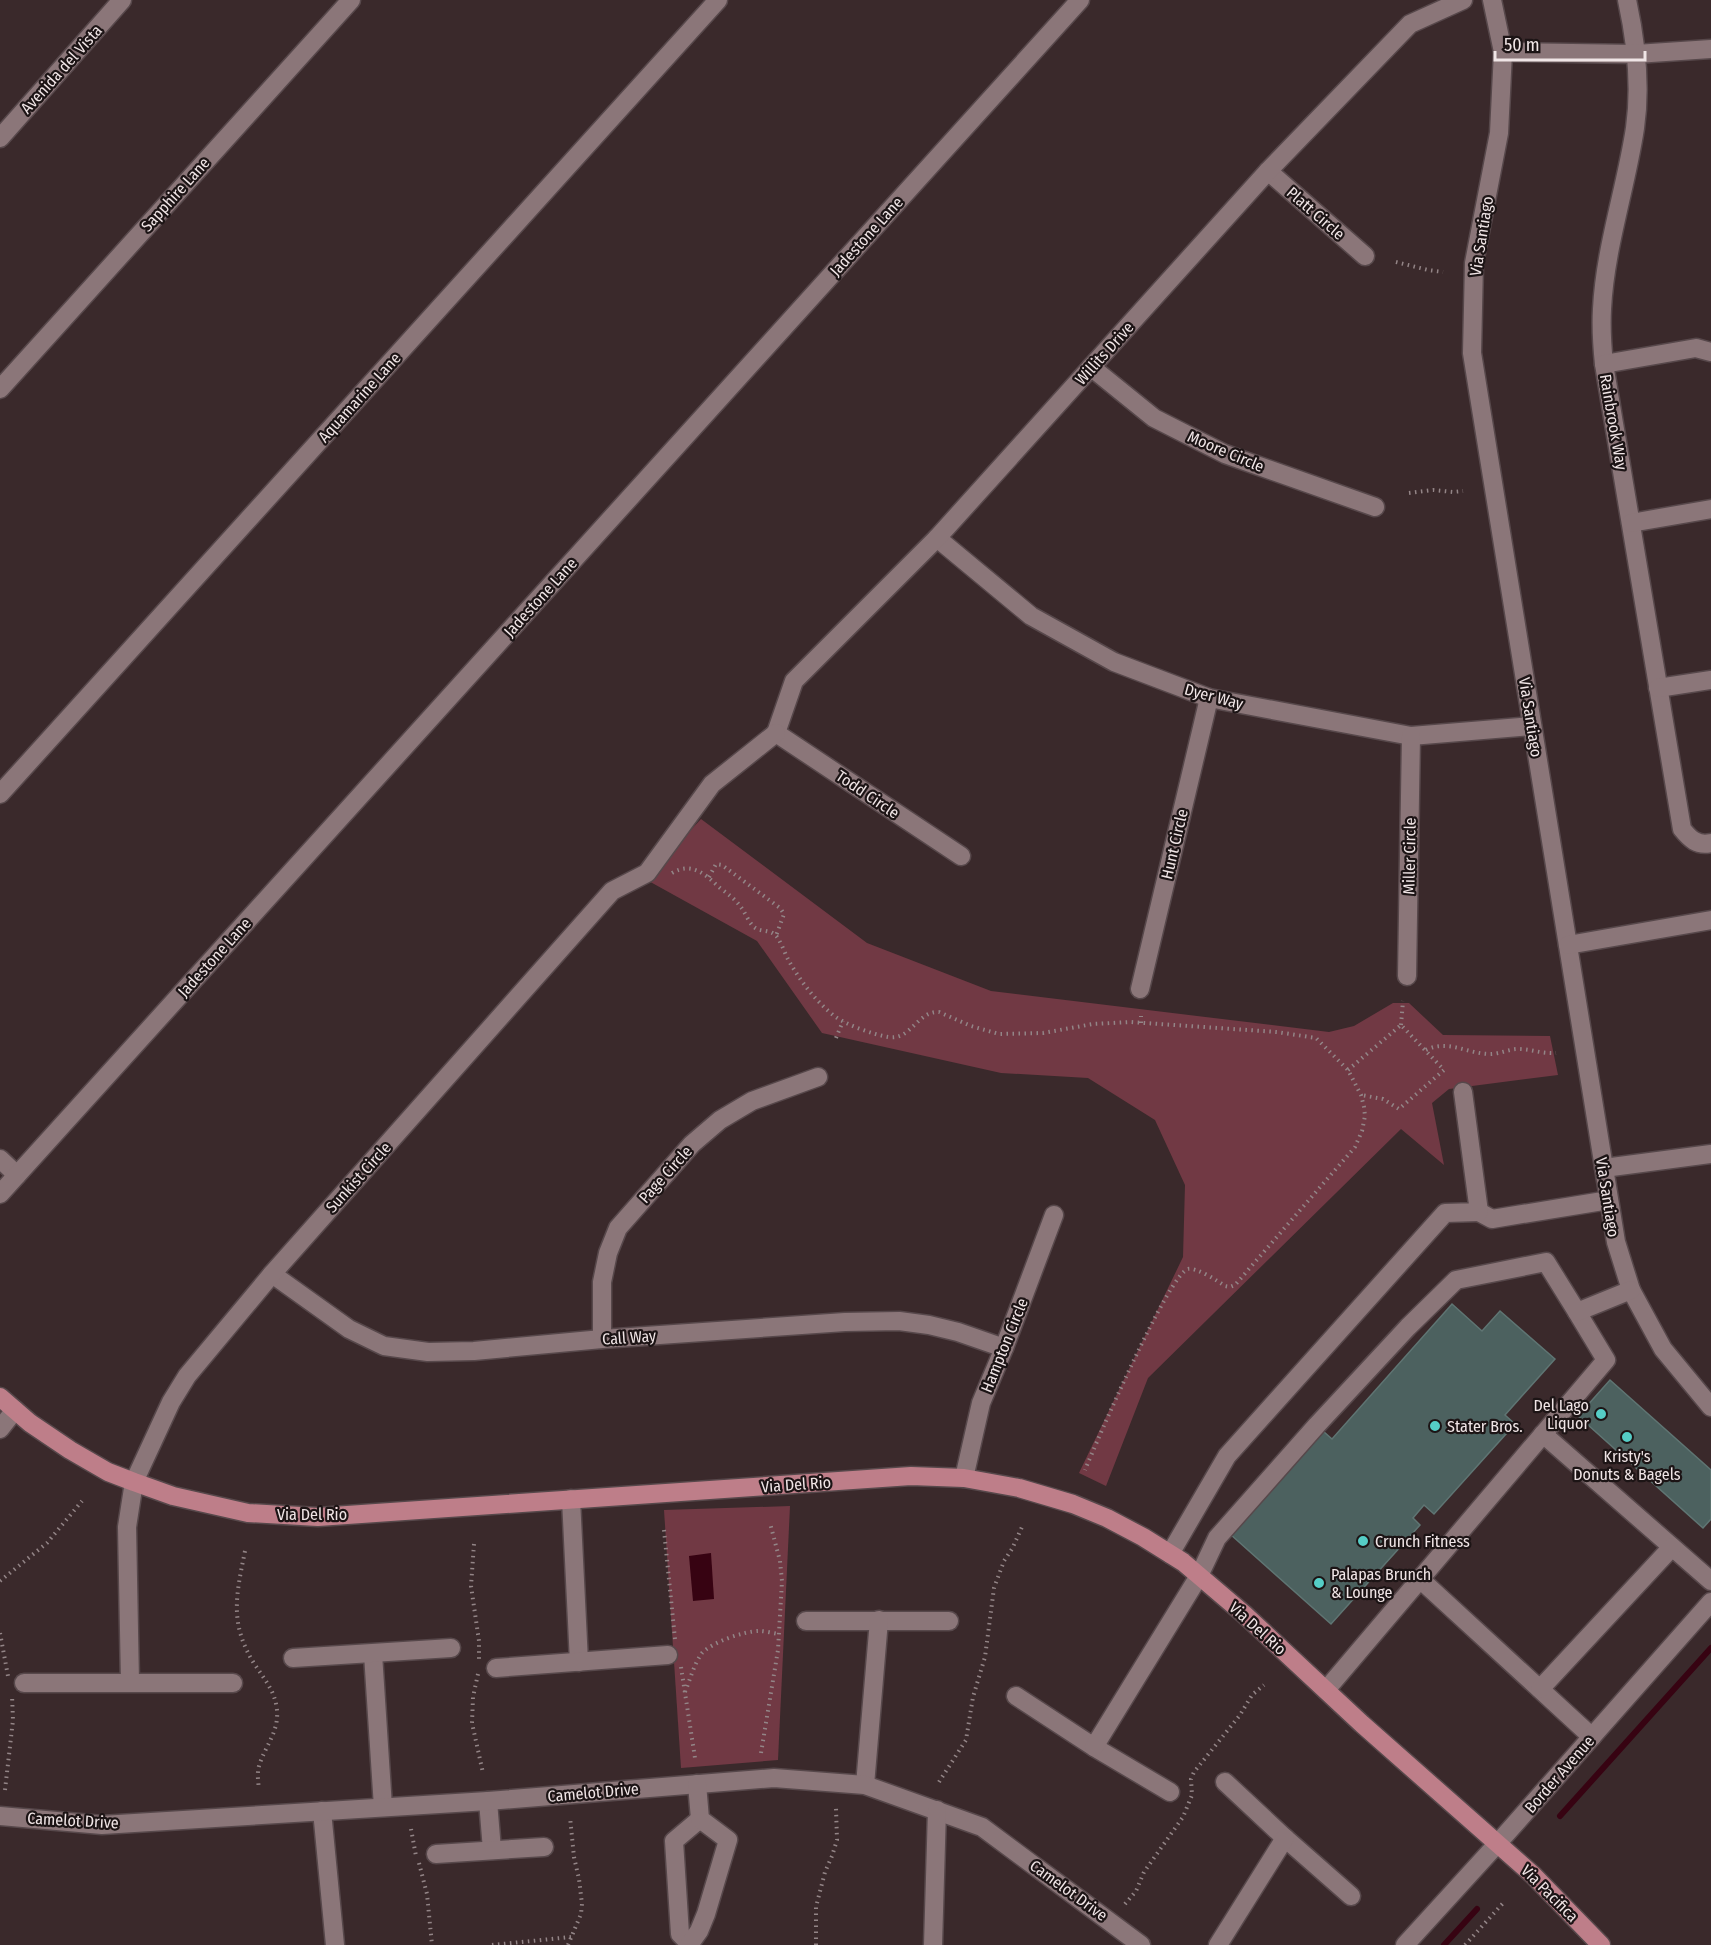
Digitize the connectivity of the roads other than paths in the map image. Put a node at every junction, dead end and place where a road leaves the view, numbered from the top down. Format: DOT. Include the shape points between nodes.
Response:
graph roads {
  1 [pos="122,0"];
  2 [pos="351,0"];
  3 [pos="718,0"];
  4 [pos="1080,0"];
  5 [pos="1463,0"];
  6 [pos="1492,0"];
  7 [pos="1627,0"];
  8 [pos="1711,49"];
  9 [pos="1503,52"];
  10 [pos="1636,54"];
  11 [pos="0,138"];
  12 [pos="1268,171"];
  13 [pos="1365,256"];
  14 [pos="1711,352"];
  15 [pos="1604,364"];
  16 [pos="1092,367"];
  17 [pos="0,389"];
  18 [pos="1375,507"];
  19 [pos="1711,509"];
  20 [pos="1631,523"];
  21 [pos="937,538"];
  22 [pos="1711,680"];
  23 [pos="1658,688"];
  24 [pos="1209,699"];
  25 [pos="1532,726"];
  26 [pos="776,733"];
  27 [pos="1411,736"];
  28 [pos="0,794"];
  29 [pos="1711,843"];
  30 [pos="960,856"];
  31 [pos="1711,920"];
  32 [pos="1568,945"];
  33 [pos="1407,976"];
  34 [pos="1140,989"];
  35 [pos="818,1077"];
  36 [pos="1463,1092"];
  37 [pos="1711,1154"];
  38 [pos="0,1159"];
  39 [pos="1604,1168"];
  40 [pos="17,1175"];
  41 [pos="0,1194"];
  42 [pos="1609,1200"];
  43 [pos="1479,1212"];
  44 [pos="1054,1215"];
  45 [pos="272,1274"];
  46 [pos="1630,1290"];
  47 [pos="1577,1312"];
  48 [pos="602,1339"];
  49 [pos="1004,1348"];
  50 [pos="0,1397"];
  51 [pos="1709,1401"];
  52 [pos="15,1410"];
  53 [pos="0,1429"];
  54 [pos="1543,1434"];
  55 [pos="964,1478"];
  56 [pos="134,1482"];
  57 [pos="571,1499"];
  58 [pos="1672,1547"];
  59 [pos="1170,1554"];
  60 [pos="1199,1576"];
  61 [pos="1420,1579"];
  62 [pos="1711,1581"];
  63 [pos="1711,1602"];
  64 [pos="879,1620"];
  65 [pos="806,1621"];
  66 [pos="949,1621"];
  67 [pos="451,1648"];
  68 [pos="373,1654"];
  69 [pos="668,1655"];
  70 [pos="293,1658"];
  71 [pos="579,1662"];
  72 [pos="496,1668"];
  73 [pos="130,1682"];
  74 [pos="233,1683"];
  75 [pos="15,1686"];
  76 [pos="1540,1689"];
  77 [pos="1326,1690"];
  78 [pos="1016,1696"];
  79 [pos="1592,1737"];
  80 [pos="1094,1747"];
  81 [pos="1226,1782"];
  82 [pos="697,1784"];
  83 [pos="865,1785"];
  84 [pos="1170,1792"];
  85 [pos="488,1801"];
  86 [pos="383,1807"];
  87 [pos="937,1810"];
  88 [pos="322,1811"];
  89 [pos="0,1816"];
  90 [pos="700,1819"];
  91 [pos="1285,1838"];
  92 [pos="1498,1844"];
  93 [pos="544,1847"];
  94 [pos="492,1850"];
  95 [pos="436,1854"];
  96 [pos="1351,1896"];
  97 [pos="689,1944"];
  98 [pos="335,1945"];
  99 [pos="933,1945"];
  100 [pos="1141,1945"];
  101 [pos="1218,1945"];
  102 [pos="1405,1945"];
  103 [pos="1601,1945"];
  1 -- 11 [label="street, Avenida del Vista"];
  2 -- 17 [label="street, Sapphire Lane"];
  3 -- 28 [label="street, Aquamarine Lane"];
  4 -- 40 [label="street, Jadestone Lane"];
  5 -- 12 [label="street, Willits Drive" via="1410,24"];
  6 -- 9 [label="street, Via Santiago"];
  7 -- 10 [label="street, Rainbrook Way"];
  8 -- 10 [label="street"];
  9 -- 10 [label="street"];
  9 -- 25 [label="street, Via Santiago" via="1499,133 1474,263 1473,353"];
  10 -- 15 [label="street, Rainbrook Way" via="1635,126 1602,307"];
  12 -- 13 [label="street, Platt Circle"];
  12 -- 16 [label="street, Willits Drive"];
  14 -- 15 [label="street" via="1696,348"];
  15 -- 20 [label="street, Rainbrook Way"];
  16 -- 18 [label="street, Moore Circle" via="1154,418 1225,454"];
  16 -- 21 [label="street, Willits Drive"];
  19 -- 20 [label="street"];
  20 -- 23 [label="street, Rainbrook Way"];
  21 -- 24 [label="street, Dyer Way" via="1031,616 1114,662"];
  21 -- 26 [label="street, Willits Drive" via="794,681"];
  22 -- 23 [label="street"];
  23 -- 29 [label="street, Rainbrook Way" via="1682,829 1692,841"];
  24 -- 27 [label="street, Dyer Way"];
  24 -- 34 [label="street, Hunt Circle"];
  25 -- 27 [label="street, Dyer Way"];
  25 -- 32 [label="street, Via Santiago"];
  26 -- 30 [label="street, Todd Circle"];
  26 -- 45 [label="street, Sunkist Circle" via="712,784 648,873 612,891"];
  27 -- 33 [label="street, Miller Circle"];
  31 -- 32 [label="street"];
  32 -- 39 [label="street, Via Santiago"];
  35 -- 48 [label="street, Page Circle" via="753,1101 720,1120 692,1144 618,1228 602,1282"];
  36 -- 43 [label="street"];
  37 -- 39 [label="street"];
  38 -- 40 [label="street"];
  39 -- 42 [label="street, Via Santiago"];
  40 -- 41 [label="street, Jadestone Lane"];
  42 -- 43 [label="street" via="1492,1220"];
  42 -- 46 [label="street, Via Santiago"];
  43 -- 59 [label="street" via="1445,1213 1227,1456"];
  44 -- 49 [label="street, Hampton Circle"];
  45 -- 48 [label="street, Call Way" via="349,1329 384,1346 428,1352 462,1351"];
  45 -- 56 [label="street, Sunkist Circle" via="187,1377 171,1402"];
  46 -- 47 [label="street"];
  46 -- 51 [label="street, Via Santiago" via="1663,1349"];
  47 -- 54 [label="street" via="1606,1360"];
  47 -- 60 [label="street" via="1546,1262 1456,1280 1362,1376 1217,1538"];
  48 -- 49 [label="street, Call Way" via="899,1321 949,1330"];
  49 -- 55 [label="street, Hampton Circle" via="981,1403"];
  50 -- 52 [label="main road, Via Del Rio"];
  52 -- 53 [label="street"];
  52 -- 56 [label="main road, Via Del Rio" via="69,1450"];
  54 -- 58 [label="street"];
  54 -- 61 [label="street"];
  55 -- 57 [label="main road, Via Del Rio" via="911,1476"];
  55 -- 59 [label="main road, Via Del Rio" via="1019,1488 1073,1504 1107,1518"];
  56 -- 57 [label="main road, Via Del Rio" via="172,1496 248,1513 318,1517"];
  56 -- 73 [label="street, Sunkist Circle" via="127,1527"];
  57 -- 71 [label="street"];
  58 -- 62 [label="street"];
  58 -- 76 [label="street"];
  59 -- 60 [label="main road, Via Del Rio"];
  60 -- 77 [label="main road, Via Del Rio"];
  60 -- 80 [label="street"];
  61 -- 76 [label="street"];
  61 -- 77 [label="street"];
  63 -- 79 [label="street, Border Avenue"];
  64 -- 65 [label="street"];
  64 -- 66 [label="street"];
  64 -- 83 [label="street"];
  67 -- 68 [label="street"];
  68 -- 70 [label="street"];
  68 -- 86 [label="street"];
  69 -- 71 [label="street"];
  71 -- 72 [label="street"];
  73 -- 74 [label="street"];
  73 -- 75 [label="street"];
  76 -- 79 [label="street"];
  77 -- 92 [label="main road, Via Del Rio"];
  78 -- 80 [label="street"];
  79 -- 92 [label="street, Border Avenue"];
  80 -- 84 [label="street"];
  81 -- 91 [label="street"];
  82 -- 83 [label="street, Camelot Drive" via="774,1778"];
  82 -- 85 [label="street, Camelot Drive"];
  82 -- 90 [label="street"];
  83 -- 87 [label="street, Camelot Drive"];
  85 -- 86 [label="street, Camelot Drive"];
  85 -- 94 [label="street"];
  86 -- 88 [label="street, Camelot Drive"];
  87 -- 99 [label="street"];
  87 -- 100 [label="street, Camelot Drive" via="981,1827"];
  88 -- 89 [label="street, Camelot Drive" via="102,1825"];
  88 -- 98 [label="street"];
  90 -- 97 [label="street" via="674,1840 680,1934"];
  90 -- 97 [label="street" via="728,1840 699,1931"];
  91 -- 96 [label="street"];
  91 -- 101 [label="street"];
  92 -- 102 [label="street, Border Avenue"];
  92 -- 103 [label="main road, Via Pacifica"];
  93 -- 94 [label="street"];
  94 -- 95 [label="street"];
}
